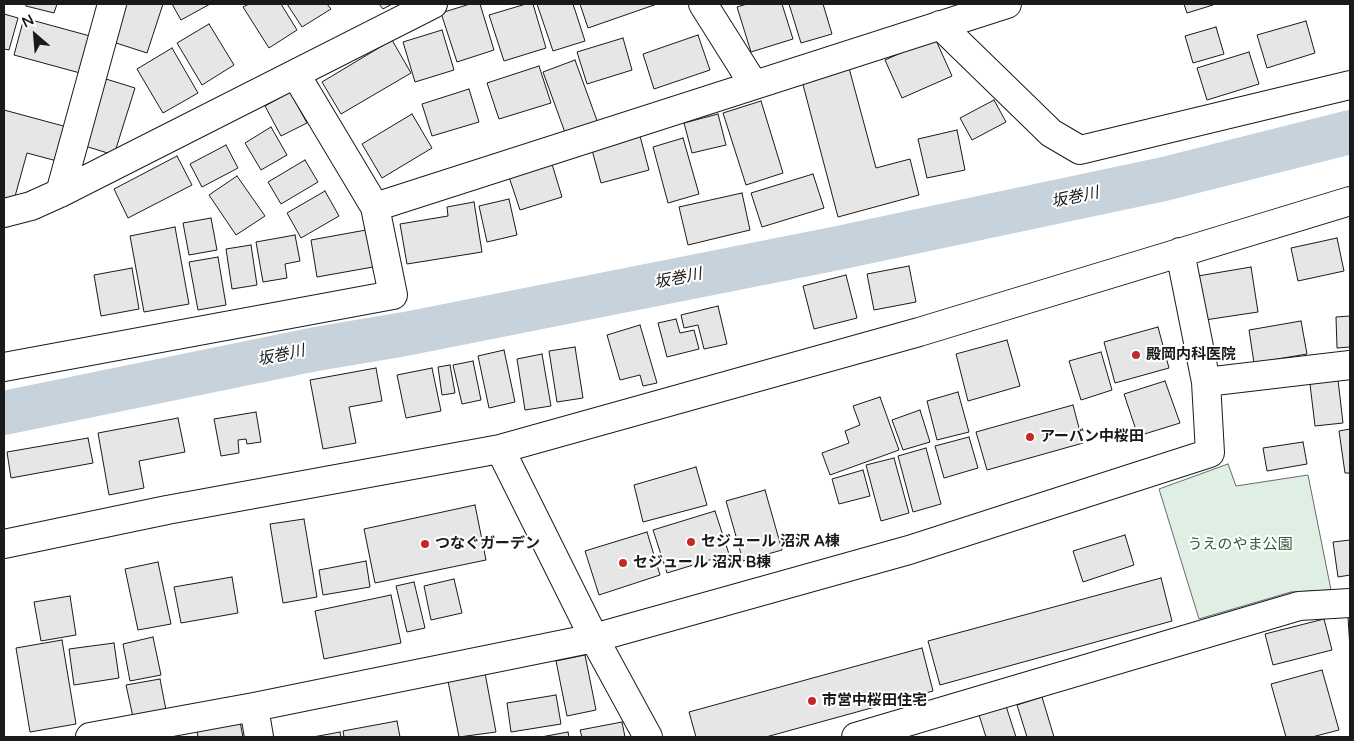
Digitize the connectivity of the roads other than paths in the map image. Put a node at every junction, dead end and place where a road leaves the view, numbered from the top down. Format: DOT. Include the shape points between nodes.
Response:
graph roads {
  1 [pos="112,4"];
  2 [pos="433,4"];
  3 [pos="703,4"];
  4 [pos="1007,4"];
  5 [pos="940,25"];
  6 [pos="296,75"];
  7 [pos="754,85"];
  8 [pos="1350,86"];
  9 [pos="60,193"];
  10 [pos="1350,201"];
  11 [pos="375,207"];
  12 [pos="4,213"];
  13 [pos="1180,252"];
  14 [pos="1350,365"];
  15 [pos="4,367"];
  16 [pos="1206,382"];
  17 [pos="500,449"];
  18 [pos="4,544"];
  19 [pos="1350,603"];
  20 [pos="594,638"];
  21 [pos="254,707"];
  22 [pos="90,737"];
  23 [pos="259,737"];
  24 [pos="648,737"];
  25 [pos="856,737"];
  1 -- 9 [label="street"];
  2 -- 6 [label="street"];
  3 -- 7 [label="street"];
  4 -- 5 [label="street"];
  5 -- 7 [label="street"];
  5 -- 8 [label="street" via="1051,133 1080,150"];
  6 -- 9 [label="street"];
  6 -- 11 [label="street"];
  7 -- 11 [label="street"];
  9 -- 12 [label="street"];
  10 -- 13 [label="street"];
  11 -- 15 [label="street" via="393,295"];
  13 -- 16 [label="street"];
  13 -- 17 [label="street" via="919,332"];
  14 -- 16 [label="street"];
  16 -- 20 [label="street" via="1210,454 909,550"];
  17 -- 18 [label="street" via="177,508"];
  17 -- 20 [label="street"];
  19 -- 25 [label="street" via="1299,606"];
  20 -- 21 [label="street"];
  20 -- 24 [label="street"];
  21 -- 22 [label="street"];
  21 -- 23 [label="street"];
}
